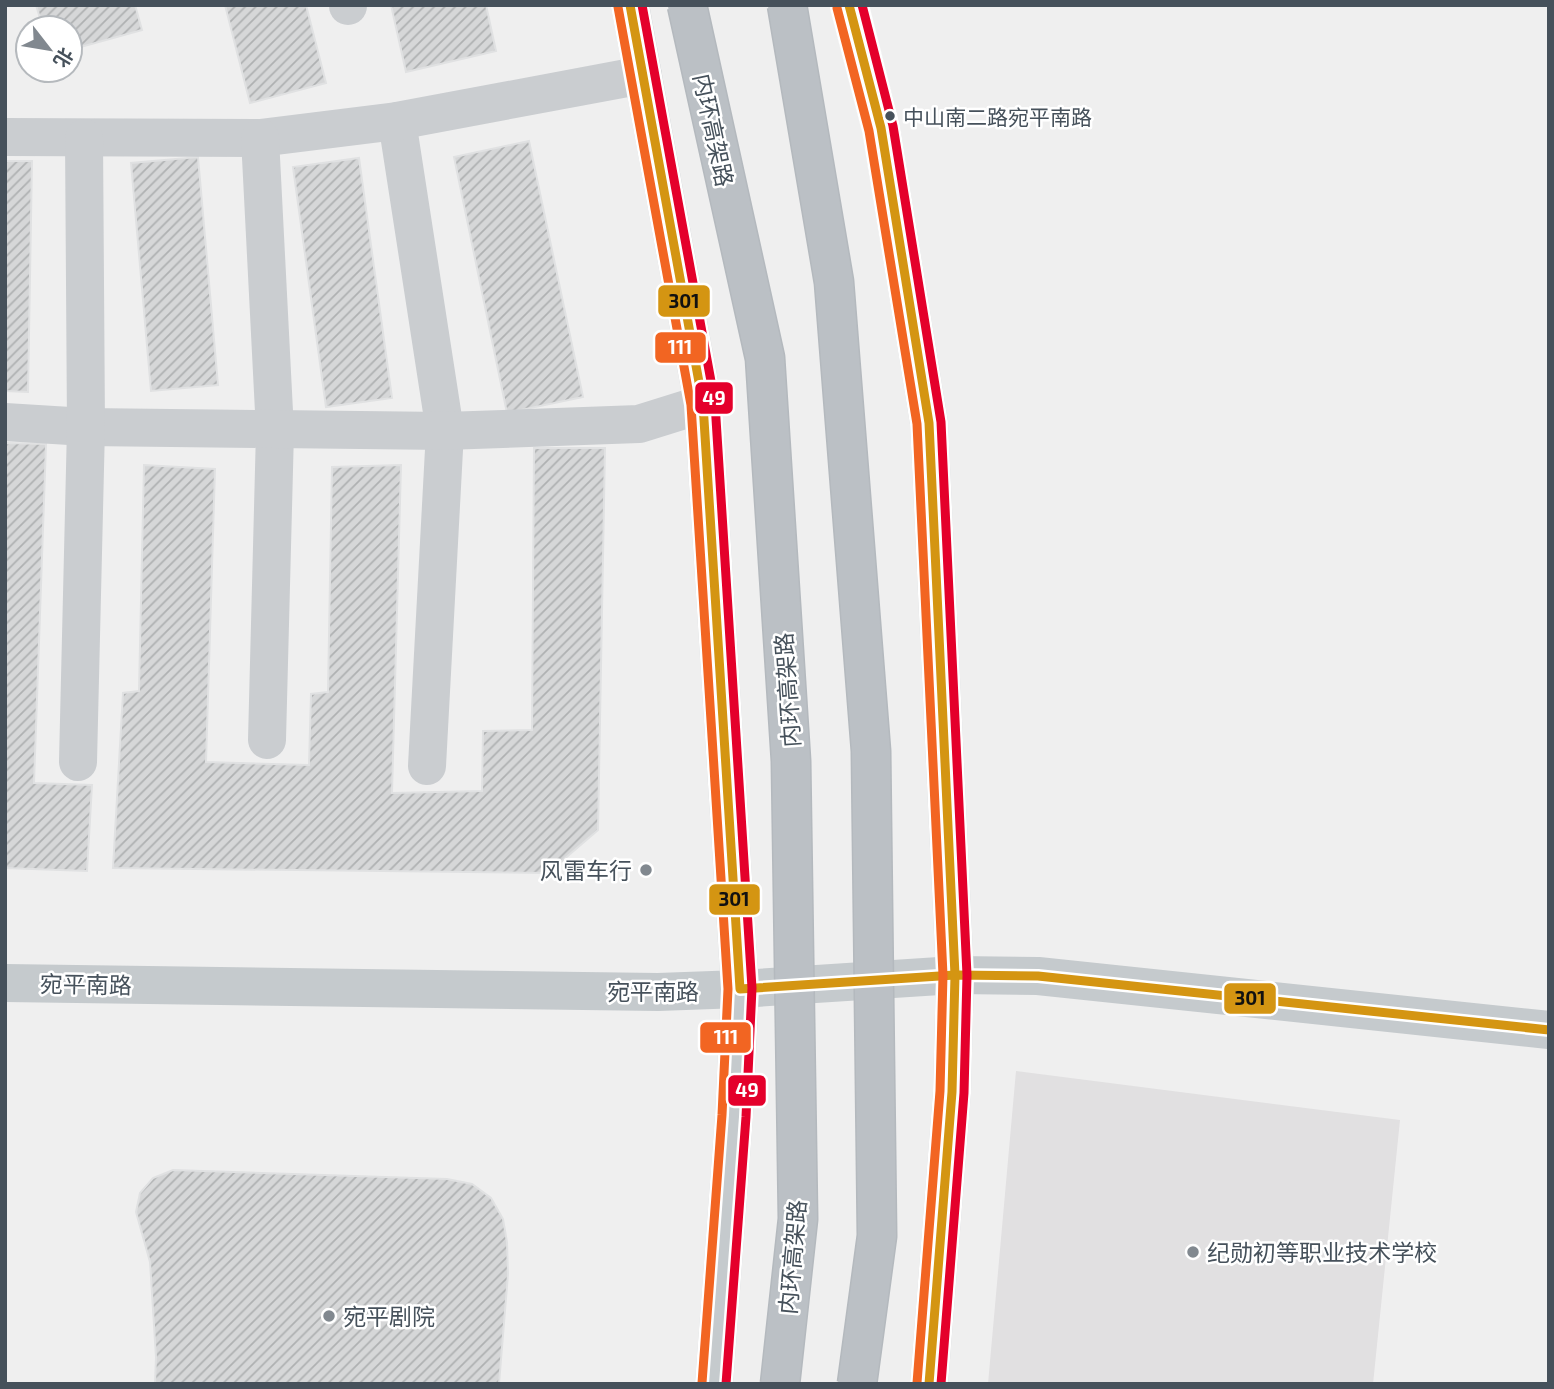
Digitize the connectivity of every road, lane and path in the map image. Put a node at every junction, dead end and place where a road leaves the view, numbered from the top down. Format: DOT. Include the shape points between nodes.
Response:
graph roads {
  1 [pos="630,5"];
  2 [pos="687,5"];
  3 [pos="787,5"];
  4 [pos="849,5"];
  5 [pos="643,75"];
  6 [pos="397,121"];
  7 [pos="5,137"];
  8 [pos="84,138"];
  9 [pos="260,138"];
  10 [pos="704,404"];
  11 [pos="5,422"];
  12 [pos="86,428"];
  13 [pos="275,431"];
  14 [pos="445,431"];
  15 [pos="267,740"];
  16 [pos="78,762"];
  17 [pos="427,766"];
  18 [pos="954,975"];
  19 [pos="5,983"];
  20 [pos="740,989"];
  21 [pos="1549,1030"];
  22 [pos="714,1384"];
  23 [pos="780,1384"];
  24 [pos="857,1384"];
  25 [pos="929,1384"];
  1 -- 5 [label="main road"];
  2 -- 23 [label="highway, 内环高架路, bridge" via="765,358 792,775 798,1219"];
  3 -- 24 [label="highway, bridge" via="834,282 872,751 877,1236"];
  4 -- 18 [label="main road" via="881,128 929,423"];
  5 -- 6 [label="street"];
  5 -- 10 [label="main road"];
  6 -- 9 [label="street"];
  6 -- 14 [label="street"];
  7 -- 8 [label="street"];
  8 -- 9 [label="street"];
  8 -- 12 [label="street"];
  9 -- 13 [label="street"];
  10 -- 14 [label="street" via="639,424"];
  10 -- 20 [label="main road"];
  11 -- 12 [label="street"];
  12 -- 13 [label="street"];
  12 -- 16 [label="street"];
  13 -- 14 [label="street"];
  13 -- 15 [label="street"];
  14 -- 17 [label="street"];
  18 -- 20 [label="main road, 宛平南路"];
  18 -- 21 [label="main road, 宛平南路" via="1038,976"];
  18 -- 25 [label="main road" via="952,1092"];
  19 -- 20 [label="main road, 宛平南路" via="658,992"];
  20 -- 22 [label="main road"];
}
